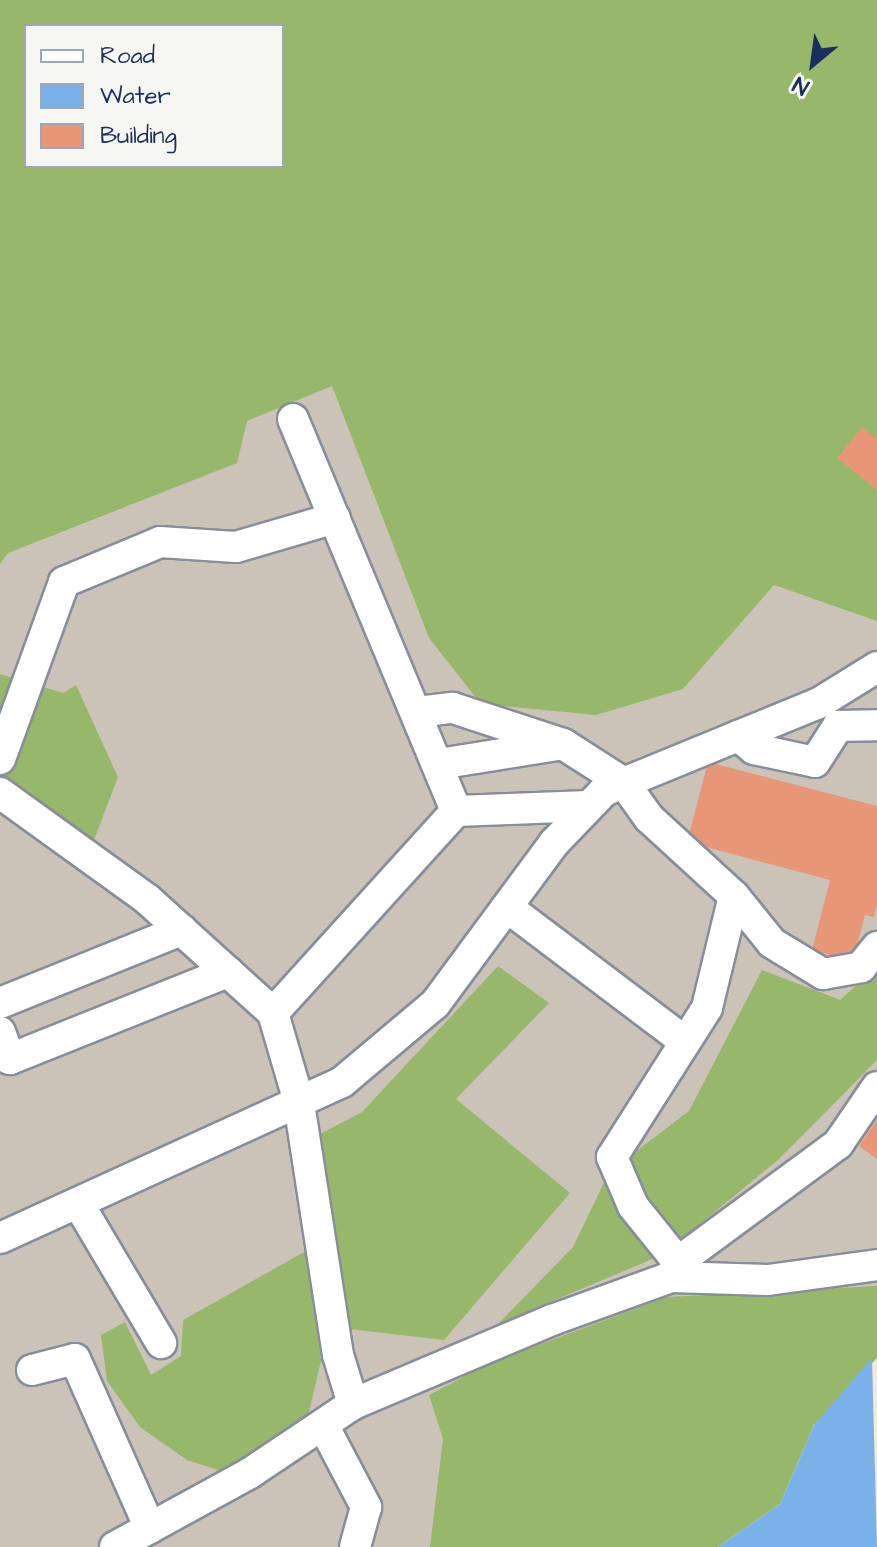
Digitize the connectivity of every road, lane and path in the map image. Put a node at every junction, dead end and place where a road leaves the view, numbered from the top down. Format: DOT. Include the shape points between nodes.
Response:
graph roads {
  1 [pos="293,419"];
  2 [pos="335,518"];
  3 [pos="877,667"];
  4 [pos="418,712"];
  5 [pos="877,725"];
  6 [pos="738,736"];
  7 [pos="563,744"];
  8 [pos="0,759"];
  9 [pos="439,764"];
  10 [pos="624,783"];
  11 [pos="0,793"];
  12 [pos="589,806"];
  13 [pos="456,811"];
  14 [pos="734,896"];
  15 [pos="507,907"];
  16 [pos="182,930"];
  17 [pos="877,947"];
  18 [pos="228,972"];
  19 [pos="0,1003"];
  20 [pos="273,1013"];
  21 [pos="0,1032"];
  22 [pos="684,1041"];
  23 [pos="877,1087"];
  24 [pos="299,1102"];
  25 [pos="78,1203"];
  26 [pos="0,1238"];
  27 [pos="877,1265"];
  28 [pos="675,1270"];
  29 [pos="161,1343"];
  30 [pos="32,1370"];
  31 [pos="353,1404"];
  32 [pos="323,1425"];
  33 [pos="150,1528"];
  34 [pos="115,1547"];
  35 [pos="355,1547"];
  1 -- 2 [label="lane"];
  2 -- 4 [label="lane"];
  2 -- 8 [label="lane" via="236,547 160,542 64,582"];
  3 -- 6 [label="lane" via="819,703"];
  4 -- 7 [label="lane" via="453,708"];
  4 -- 9 [label="lane"];
  5 -- 6 [label="lane" via="838,726 815,762 754,749"];
  6 -- 10 [label="lane"];
  7 -- 9 [label="lane"];
  7 -- 10 [label="lane"];
  9 -- 13 [label="lane"];
  10 -- 12 [label="lane"];
  10 -- 14 [label="lane" via="649,818"];
  11 -- 16 [label="lane"];
  12 -- 13 [label="lane"];
  12 -- 15 [label="lane"];
  13 -- 20 [label="lane"];
  14 -- 17 [label="lane" via="772,943 823,974 861,967"];
  14 -- 22 [label="lane" via="707,1008"];
  15 -- 22 [label="lane"];
  15 -- 24 [label="lane" via="435,1004 342,1082"];
  16 -- 18 [label="lane"];
  16 -- 19 [label="lane"];
  18 -- 20 [label="lane"];
  18 -- 21 [label="lane" via="10,1059"];
  20 -- 24 [label="lane"];
  22 -- 28 [label="lane" via="612,1157 633,1206"];
  23 -- 28 [label="lane" via="838,1144"];
  24 -- 25 [label="lane"];
  24 -- 31 [label="lane" via="338,1355"];
  25 -- 26 [label="lane"];
  25 -- 29 [label="lane"];
  27 -- 28 [label="lane" via="768,1280"];
  28 -- 31 [label="lane"];
  30 -- 33 [label="lane" via="75,1359"];
  31 -- 32 [label="lane"];
  32 -- 33 [label="lane"];
  32 -- 35 [label="lane" via="366,1507"];
  33 -- 34 [label="lane"];
}
